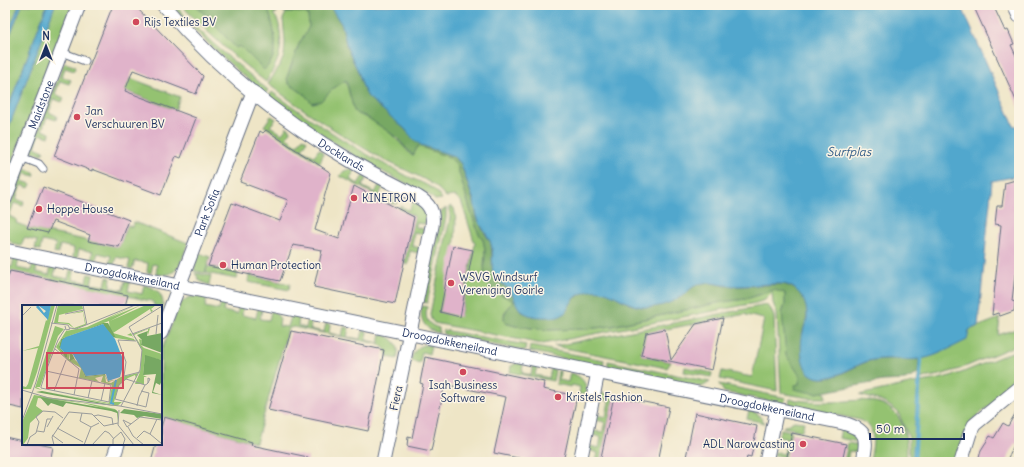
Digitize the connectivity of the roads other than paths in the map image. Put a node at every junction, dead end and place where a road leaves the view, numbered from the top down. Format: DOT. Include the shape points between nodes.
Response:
graph roads {
  1 [pos="79,5"];
  2 [pos="163,5"];
  3 [pos="1014,5"];
  4 [pos="1019,16"];
  5 [pos="61,52"];
  6 [pos="85,60"];
  7 [pos="253,92"];
  8 [pos="21,157"];
  9 [pos="43,169"];
  10 [pos="5,199"];
  11 [pos="5,250"];
  12 [pos="179,286"];
  13 [pos="162,330"];
  14 [pos="410,334"];
  15 [pos="598,372"];
  16 [pos="1019,388"];
  17 [pos="777,409"];
  18 [pos="118,445"];
  19 [pos="112,462"];
  20 [pos="383,462"];
  21 [pos="580,462"];
  22 [pos="766,462"];
  23 [pos="863,462"];
  24 [pos="961,462"];
  1 -- 5 [label="street, Maidstone"];
  2 -- 7 [label="street, Docklands" via="205,50"];
  3 -- 4 [label="street"];
  5 -- 6 [label="lane"];
  5 -- 8 [label="street, Maidstone"];
  7 -- 12 [label="street, Park Sofia"];
  7 -- 14 [label="street, Docklands" via="352,162 426,201 431,208 432,226"];
  8 -- 9 [label="lane" via="39,164"];
  8 -- 10 [label="street, Maidstone"];
  11 -- 12 [label="street, Droogdokkeneiland"];
  12 -- 13 [label="street, Park Sofia"];
  12 -- 14 [label="street, Droogdokkeneiland"];
  14 -- 15 [label="street, Droogdokkeneiland"];
  14 -- 20 [label="street, Fiera"];
  15 -- 17 [label="street, Droogdokkeneiland"];
  15 -- 21 [label="street"];
  16 -- 24 [label="street" via="974,425"];
  17 -- 22 [label="street"];
  17 -- 23 [label="street, Droogdokkeneiland" via="856,426 864,434 866,442"];
  18 -- 19 [label="street"];
}
